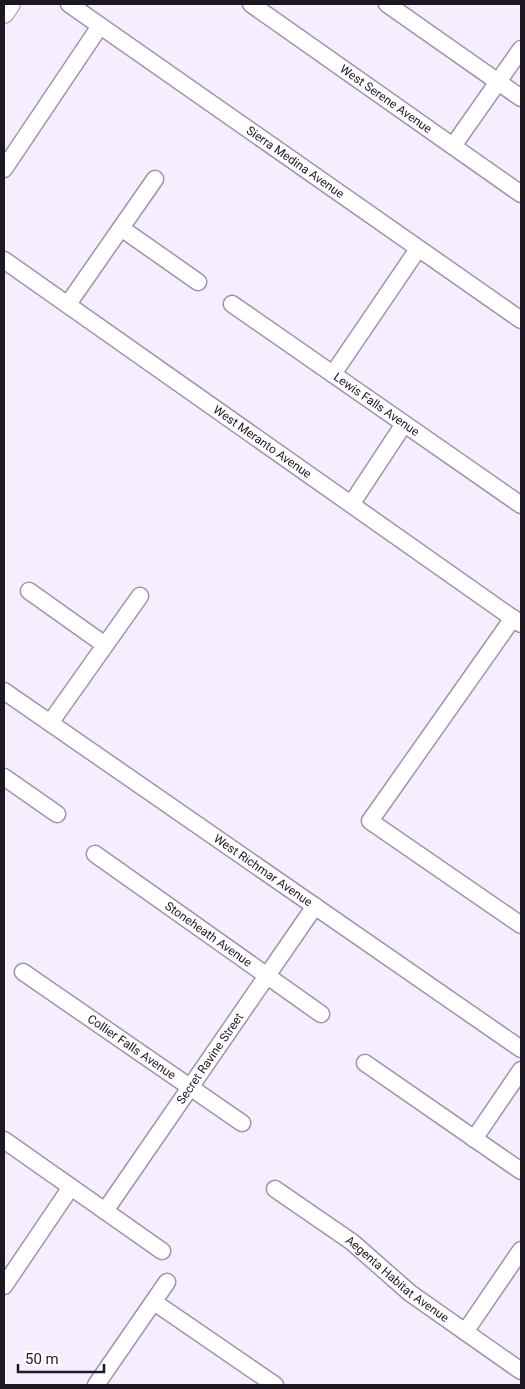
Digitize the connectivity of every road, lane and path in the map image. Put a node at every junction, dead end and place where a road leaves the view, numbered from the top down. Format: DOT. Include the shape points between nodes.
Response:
graph roads {
  1 [pos="10,4"];
  2 [pos="69,4"];
  3 [pos="251,4"];
  4 [pos="387,4"];
  5 [pos="4,13"];
  6 [pos="100,26"];
  7 [pos="521,49"];
  8 [pos="498,82"];
  9 [pos="521,98"];
  10 [pos="453,146"];
  11 [pos="4,169"];
  12 [pos="155,179"];
  13 [pos="521,194"];
  14 [pos="121,228"];
  15 [pos="418,249"];
  16 [pos="4,260"];
  17 [pos="198,282"];
  18 [pos="68,304"];
  19 [pos="232,304"];
  20 [pos="521,320"];
  21 [pos="333,374"];
  22 [pos="404,424"];
  23 [pos="352,503"];
  24 [pos="521,505"];
  25 [pos="29,592"];
  26 [pos="140,596"];
  27 [pos="517,621"];
  28 [pos="105,645"];
  29 [pos="4,691"];
  30 [pos="50,723"];
  31 [pos="4,777"];
  32 [pos="57,814"];
  33 [pos="95,854"];
  34 [pos="315,906"];
  35 [pos="521,925"];
  36 [pos="24,972"];
  37 [pos="268,976"];
  38 [pos="321,1014"];
  39 [pos="521,1050"];
  40 [pos="365,1062"];
  41 [pos="521,1070"];
  42 [pos="191,1089"];
  43 [pos="242,1123"];
  44 [pos="474,1139"];
  45 [pos="4,1140"];
  46 [pos="521,1171"];
  47 [pos="71,1188"];
  48 [pos="275,1189"];
  49 [pos="105,1211"];
  50 [pos="521,1250"];
  51 [pos="162,1251"];
  52 [pos="167,1282"];
  53 [pos="4,1286"];
  54 [pos="154,1302"];
  55 [pos="465,1332"];
  56 [pos="521,1371"];
  57 [pos="267,1383"];
  58 [pos="96,1385"];
  1 -- 5 [label="main road"];
  2 -- 6 [label="street, Sierra Medina Avenue"];
  3 -- 10 [label="street, West Serene Avenue"];
  4 -- 8 [label="street"];
  6 -- 11 [label="street"];
  6 -- 15 [label="street, Sierra Medina Avenue"];
  7 -- 8 [label="street"];
  8 -- 9 [label="street"];
  8 -- 10 [label="street"];
  10 -- 13 [label="street, West Serene Avenue"];
  12 -- 14 [label="street"];
  14 -- 17 [label="street"];
  14 -- 18 [label="street"];
  15 -- 20 [label="street, Sierra Medina Avenue"];
  15 -- 21 [label="street"];
  16 -- 18 [label="street, West Meranto Avenue"];
  18 -- 23 [label="street, West Meranto Avenue"];
  19 -- 21 [label="street, Lewis Falls Avenue"];
  21 -- 22 [label="street, Lewis Falls Avenue"];
  22 -- 23 [label="street"];
  22 -- 24 [label="street, Lewis Falls Avenue"];
  23 -- 27 [label="street, West Meranto Avenue"];
  25 -- 28 [label="street"];
  26 -- 28 [label="street"];
  27 -- 35 [label="street" via="370,821"];
  28 -- 30 [label="street"];
  29 -- 30 [label="street, West Richmar Avenue"];
  30 -- 34 [label="street, West Richmar Avenue"];
  31 -- 32 [label="street"];
  33 -- 37 [label="street, Stoneheath Avenue"];
  34 -- 37 [label="street, Secret Ravine Street"];
  34 -- 39 [label="street, West Richmar Avenue"];
  36 -- 42 [label="street, Collier Falls Avenue"];
  37 -- 38 [label="street, Stoneheath Avenue"];
  37 -- 42 [label="street, Secret Ravine Street"];
  40 -- 44 [label="street"];
  41 -- 44 [label="street"];
  42 -- 43 [label="street, Collier Falls Avenue"];
  42 -- 49 [label="street, Secret Ravine Street"];
  44 -- 46 [label="street"];
  45 -- 47 [label="street"];
  47 -- 49 [label="street"];
  47 -- 53 [label="street"];
  48 -- 55 [label="street, Aegenta Habitat Avenue" via="352,1242 410,1293"];
  49 -- 51 [label="street"];
  50 -- 55 [label="street"];
  52 -- 54 [label="street"];
  54 -- 57 [label="street"];
  54 -- 58 [label="street"];
  55 -- 56 [label="street, Aegenta Habitat Avenue"];
}
